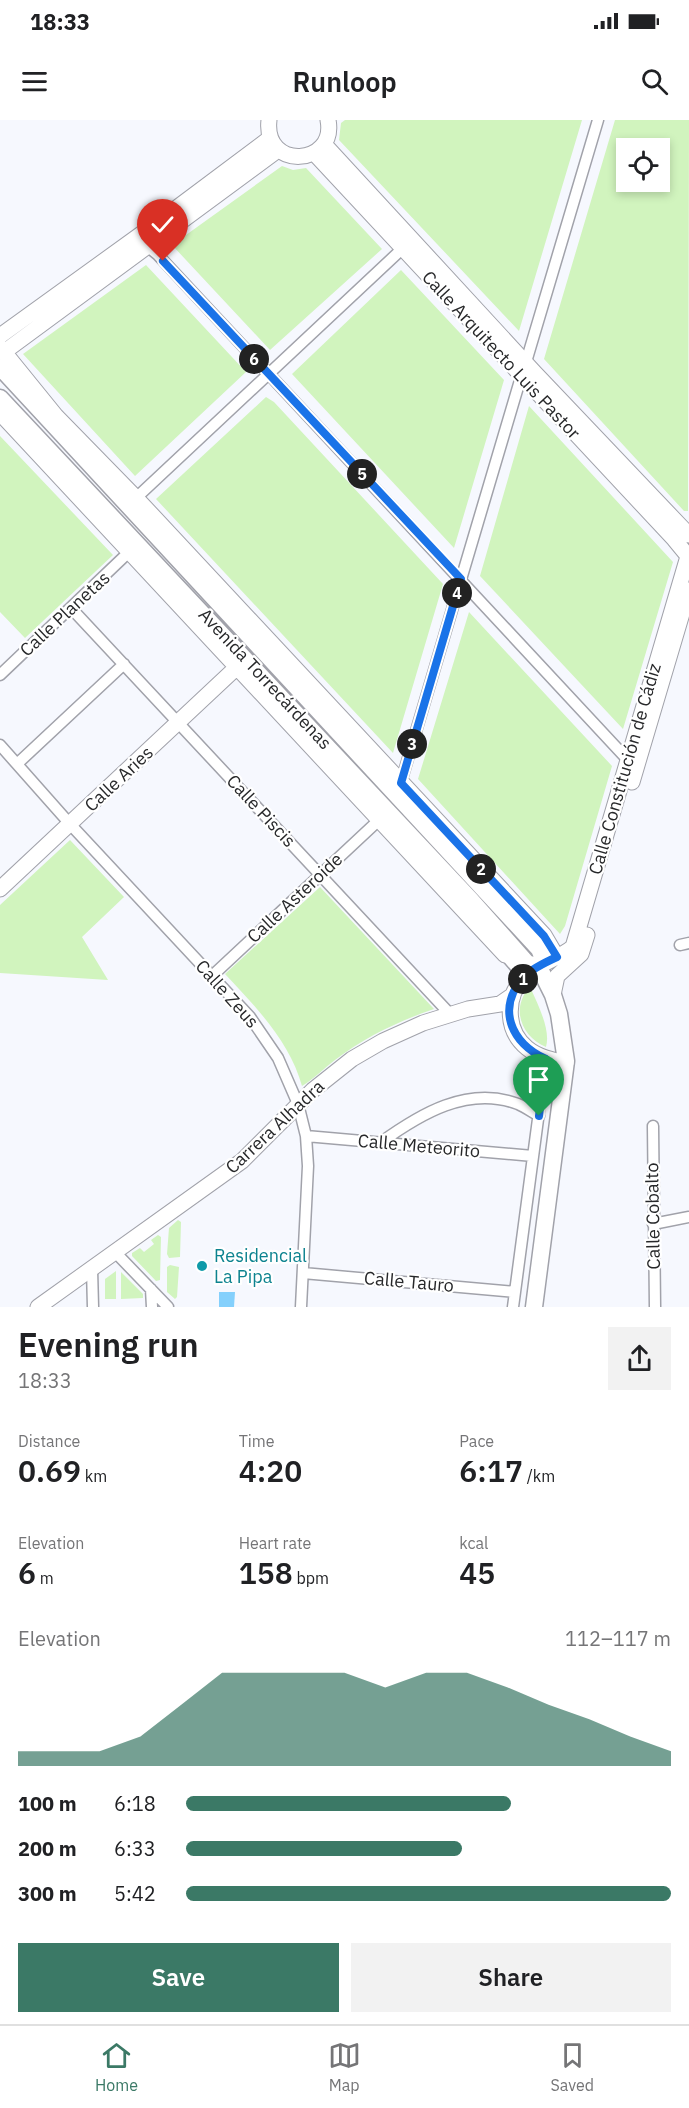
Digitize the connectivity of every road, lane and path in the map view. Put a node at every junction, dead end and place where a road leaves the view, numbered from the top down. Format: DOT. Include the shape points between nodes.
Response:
graph roads {
  1 [pos="269,120"];
  2 [pos="328,120"];
  3 [pos="598,120"];
  4 [pos="274,144"];
  5 [pos="319,148"];
  6 [pos="147,246"];
  7 [pos="402,249"];
  8 [pos="0,336"];
  9 [pos="1,356"];
  10 [pos="524,370"];
  11 [pos="268,374"];
  12 [pos="0,398"];
  13 [pos="0,413"];
  14 [pos="128,497"];
  15 [pos="689,535"];
  16 [pos="129,552"];
  17 [pos="688,554"];
  18 [pos="461,579"];
  19 [pos="689,590"];
  20 [pos="71,608"];
  21 [pos="124,664"];
  22 [pos="237,668"];
  23 [pos="0,675"];
  24 [pos="179,722"];
  25 [pos="0,745"];
  26 [pos="627,759"];
  27 [pos="17,764"];
  28 [pos="401,783"];
  29 [pos="379,820"];
  30 [pos="70,824"];
  31 [pos="320,875"];
  32 [pos="0,889"];
  33 [pos="505,956"];
  34 [pos="538,964"];
  35 [pos="212,976"];
  36 [pos="513,995"];
  37 [pos="553,995"];
  38 [pos="500,1004"];
  39 [pos="450,1014"];
  40 [pos="510,1018"];
  41 [pos="546,1059"];
  42 [pos="566,1063"];
  43 [pos="298,1104"];
  44 [pos="539,1116"];
  45 [pos="653,1126"];
  46 [pos="306,1136"];
  47 [pos="380,1143"];
  48 [pos="533,1156"];
  49 [pos="689,1217"];
  50 [pos="653,1224"];
  51 [pos="115,1252"];
  52 [pos="92,1269"];
  53 [pos="303,1273"];
  54 [pos="151,1289"];
  55 [pos="515,1292"];
  56 [pos="38,1307"];
  57 [pos="93,1307"];
  58 [pos="152,1307"];
  59 [pos="168,1307"];
  60 [pos="301,1307"];
  61 [pos="513,1307"];
  62 [pos="534,1307"];
  63 [pos="655,1307"];
  1 -- 4 [label="street"];
  2 -- 5 [label="street" via="328,134"];
  3 -- 10 [label="street"];
  4 -- 5 [label="street" via="296,157"];
  4 -- 6 [label="street"];
  4 -- 8 [label="street"];
  5 -- 7 [label="street, Calle Arquitecto Luis Pastor"];
  5 -- 10 [label="street, Calle Arquitecto Luis Pastor"];
  6 -- 9 [label="street"];
  6 -- 11 [label="street"];
  7 -- 10 [label="street, Calle Arquitecto Luis Pastor"];
  7 -- 11 [label="street"];
  9 -- 14 [label="main road, Avenida Torrecárdenas"];
  9 -- 14 [label="street, Avenida Torrecárdenas"];
  10 -- 15 [label="street, Calle Arquitecto Luis Pastor"];
  10 -- 17 [label="street, Calle Arquitecto Luis Pastor"];
  10 -- 18 [label="street"];
  11 -- 14 [label="street"];
  11 -- 18 [label="street"];
  12 -- 34 [label="main road, Avenida Torrecárdenas" via="447,874"];
  13 -- 16 [label="street, Avenida Torrecárdenas"];
  14 -- 28 [label="street, Avenida Torrecárdenas"];
  14 -- 34 [label="main road, Avenida Torrecárdenas" via="537,947"];
  16 -- 20 [label="street, Calle Planetas"];
  16 -- 22 [label="street, Avenida Torrecárdenas"];
  17 -- 26 [label="street, Calle Constitución de Cádiz"];
  18 -- 26 [label="street"];
  18 -- 28 [label="street"];
  19 -- 37 [label="street, Calle Constitución de Cádiz" via="581,954 557,976"];
  20 -- 21 [label="street, Calle Piscis"];
  20 -- 23 [label="street, Calle Planetas"];
  21 -- 24 [label="street, Calle Piscis"];
  21 -- 27 [label="street"];
  22 -- 24 [label="street, Calle Aries"];
  22 -- 29 [label="street, Avenida Torrecárdenas"];
  24 -- 30 [label="street, Calle Aries"];
  24 -- 31 [label="street, Calle Piscis"];
  25 -- 27 [label="street, Calle Zeus"];
  26 -- 34 [label="street, Calle Constitución de Cádiz" via="573,947"];
  27 -- 30 [label="street, Calle Zeus"];
  28 -- 34 [label="street, Avenida Torrecárdenas" via="544,936"];
  29 -- 31 [label="street, Calle Asteroide"];
  29 -- 33 [label="street, Avenida Torrecárdenas"];
  30 -- 32 [label="street, Calle Aries"];
  30 -- 35 [label="street, Calle Zeus"];
  31 -- 35 [label="street, Calle Asteroide"];
  31 -- 39 [label="street, Calle Piscis"];
  33 -- 34 [label="street, Avenida Torrecárdenas"];
  34 -- 36 [label="street, Calle Constitución de Cádiz"];
  34 -- 37 [label="main road"];
  35 -- 43 [label="street, Calle Zeus" via="262,1032"];
  36 -- 38 [label="street, Carrera Alhadra"];
  36 -- 40 [label="street"];
  37 -- 42 [label="main road" via="563,1031"];
  38 -- 39 [label="street, Carrera Alhadra"];
  38 -- 40 [label="street"];
  39 -- 43 [label="street, Carrera Alhadra" via="371,1047"];
  40 -- 41 [label="street" via="521,1043"];
  41 -- 42 [label="street"];
  41 -- 44 [label="street"];
  42 -- 62 [label="main road"];
  43 -- 46 [label="street, Calle Zeus"];
  43 -- 51 [label="street, Carrera Alhadra" via="242,1161"];
  44 -- 47 [label="street" via="519,1104 493,1098 460,1100 413,1119"];
  44 -- 48 [label="street"];
  45 -- 50 [label="street, Calle Cobalto"];
  46 -- 47 [label="street, Calle Meteorito"];
  46 -- 53 [label="street, Calle Zeus"];
  47 -- 48 [label="street, Calle Meteorito"];
  48 -- 55 [label="street"];
  49 -- 50 [label="street"];
  50 -- 63 [label="street, Calle Cobalto"];
  51 -- 52 [label="street, Carrera Alhadra"];
  51 -- 54 [label="street"];
  52 -- 56 [label="street, Carrera Alhadra"];
  52 -- 57 [label="street"];
  53 -- 55 [label="street, Calle Tauro"];
  53 -- 60 [label="street, Calle Zeus"];
  54 -- 58 [label="street"];
  54 -- 59 [label="street"];
  55 -- 61 [label="street"];
}
